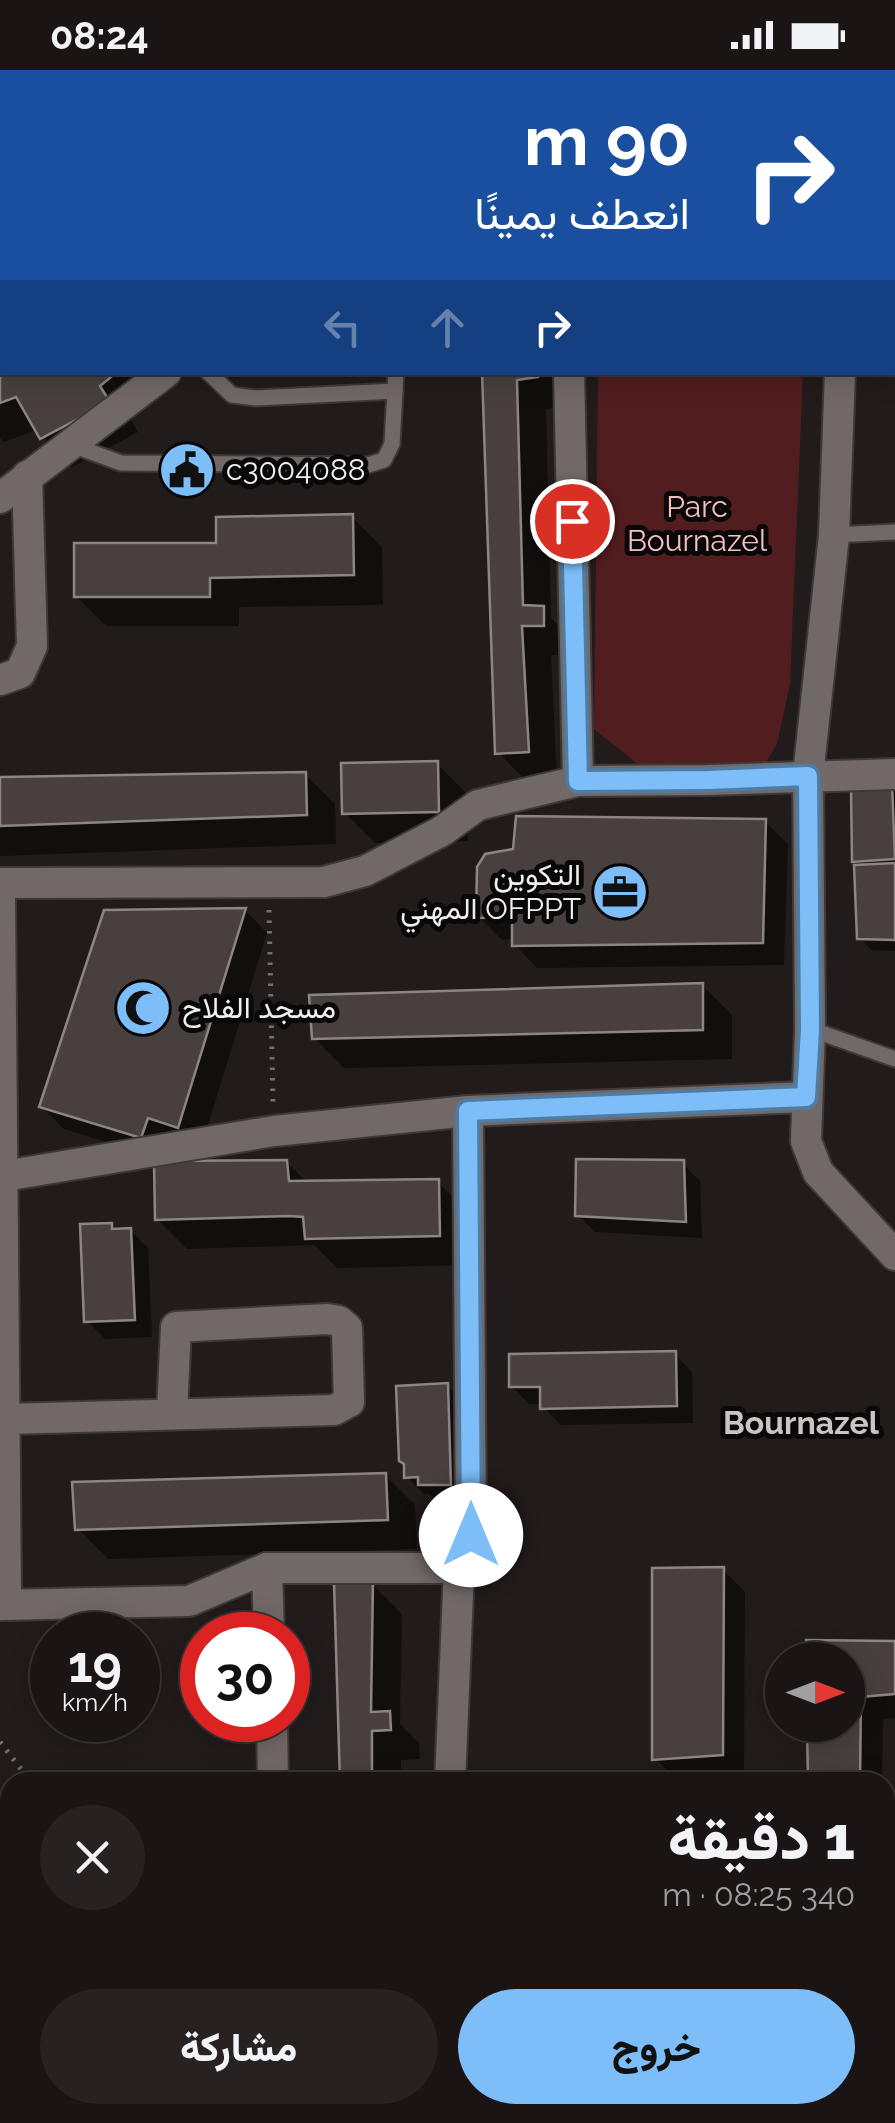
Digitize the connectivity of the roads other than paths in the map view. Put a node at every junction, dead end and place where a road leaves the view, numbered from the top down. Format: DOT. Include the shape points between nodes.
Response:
graph roads {
  1 [pos="162,375"];
  2 [pos="211,375"];
  3 [pos="396,375"];
  4 [pos="569,375"];
  5 [pos="840,375"];
  6 [pos="395,391"];
  7 [pos="70,444"];
  8 [pos="27,476"];
  9 [pos="0,498"];
  10 [pos="895,532"];
  11 [pos="834,535"];
  12 [pos="0,680"];
  13 [pos="895,774"];
  14 [pos="808,776"];
  15 [pos="578,781"];
  16 [pos="0,883"];
  17 [pos="0,899"];
  18 [pos="1,995"];
  19 [pos="810,1030"];
  20 [pos="895,1059"];
  21 [pos="806,1097"];
  22 [pos="468,1111"];
  23 [pos="4,1176"];
  24 [pos="895,1255"];
  25 [pos="172,1412"];
  26 [pos="6,1419"];
  27 [pos="267,1568"];
  28 [pos="460,1568"];
  29 [pos="3,1604"];
  30 [pos="268,1612"];
  31 [pos="272,1742"];
  32 [pos="273,1772"];
  33 [pos="450,1772"];
  1 -- 7 [label="street"];
  2 -- 6 [label="lane" via="232,395 256,398"];
  3 -- 6 [label="lane"];
  4 -- 15 [label="street"];
  5 -- 11 [label="street"];
  6 -- 7 [label="lane" via="392,444 384,460 368,465 121,463"];
  7 -- 8 [label="street"];
  8 -- 9 [label="street"];
  8 -- 12 [label="street" via="32,646 20,673"];
  10 -- 11 [label="lane"];
  11 -- 14 [label="street"];
  13 -- 14 [label="street"];
  14 -- 15 [label="street"];
  14 -- 19 [label="street"];
  15 -- 16 [label="street" via="478,806 366,871 324,882"];
  17 -- 18 [label="street"];
  18 -- 23 [label="street"];
  19 -- 20 [label="lane"];
  19 -- 21 [label="street"];
  21 -- 22 [label="street"];
  21 -- 24 [label="street" via="806,1141 818,1172"];
  22 -- 23 [label="street" via="274,1131"];
  22 -- 28 [label="street" via="471,1535"];
  23 -- 26 [label="street"];
  25 -- 25 [label="street" via="342,1408 349,1402 347,1328 327,1320 176,1327"];
  25 -- 26 [label="street"];
  26 -- 29 [label="street"];
  27 -- 28 [label="street"];
  27 -- 29 [label="street" via="189,1601"];
  27 -- 30 [label="street"];
  28 -- 33 [label="street"];
  31 -- 32 [label="street"];
}
